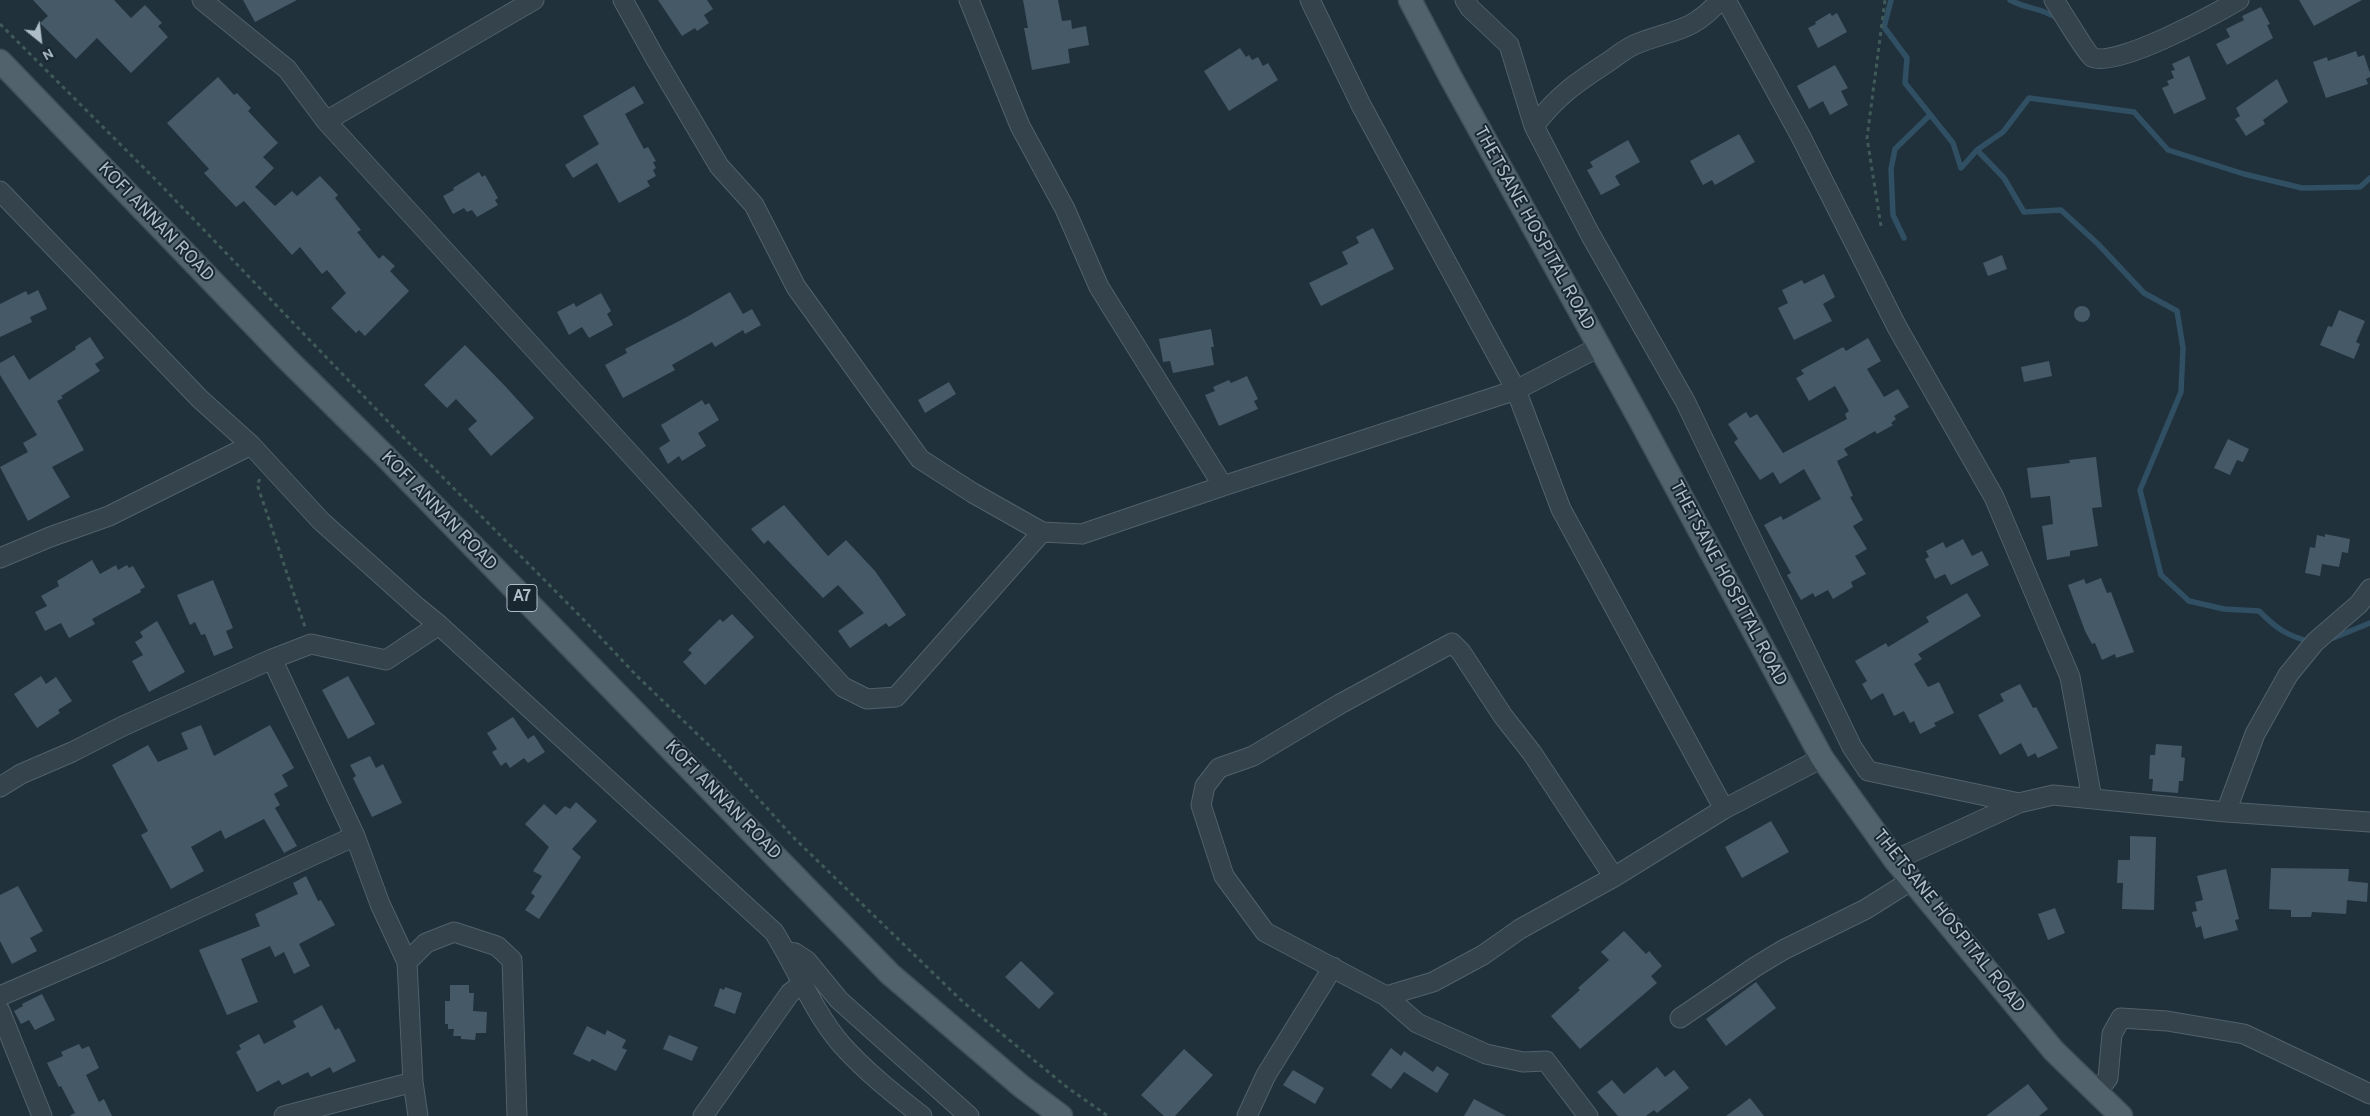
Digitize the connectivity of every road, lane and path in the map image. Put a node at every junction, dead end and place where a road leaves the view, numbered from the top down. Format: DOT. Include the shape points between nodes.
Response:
graph roads {
  1 [pos="202,0"];
  2 [pos="534,0"];
  3 [pos="623,0"];
  4 [pos="969,0"];
  5 [pos="1310,0"];
  6 [pos="1410,0"];
  7 [pos="1720,0"];
  8 [pos="1726,0"];
  9 [pos="1885,0"];
  10 [pos="2054,0"];
  11 [pos="2239,0"];
  12 [pos="1473,3"];
  13 [pos="0,24"];
  14 [pos="0,62"];
  15 [pos="326,121"];
  16 [pos="1534,126"];
  17 [pos="0,190"];
  18 [pos="1881,226"];
  19 [pos="1599,347"];
  20 [pos="1516,390"];
  21 [pos="251,446"];
  22 [pos="267,463"];
  23 [pos="1224,486"];
  24 [pos="1042,532"];
  25 [pos="1,556"];
  26 [pos="2370,589"];
  27 [pos="439,625"];
  28 [pos="311,644"];
  29 [pos="272,659"];
  30 [pos="1822,758"];
  31 [pos="0,787"];
  32 [pos="2092,799"];
  33 [pos="2019,803"];
  34 [pos="1724,808"];
  35 [pos="2226,812"];
  36 [pos="2370,822"];
  37 [pos="355,836"];
  38 [pos="1895,860"];
  39 [pos="1614,877"];
  40 [pos="1912,880"];
  41 [pos="787,952"];
  42 [pos="407,962"];
  43 [pos="1333,967"];
  44 [pos="802,984"];
  45 [pos="0,996"];
  46 [pos="1386,996"];
  47 [pos="0,1011"];
  48 [pos="1680,1018"];
  49 [pos="413,1082"];
  50 [pos="2097,1092"];
  51 [pos="2370,1094"];
  52 [pos="42,1116"];
  53 [pos="284,1116"];
  54 [pos="418,1116"];
  55 [pos="517,1116"];
  56 [pos="703,1116"];
  57 [pos="922,1116"];
  58 [pos="969,1116"];
  59 [pos="1061,1116"];
  60 [pos="1108,1116"];
  61 [pos="1247,1116"];
  62 [pos="1588,1116"];
  63 [pos="2121,1116"];
  1 -- 15 [label="street" via="287,69"];
  2 -- 15 [label="street"];
  3 -- 24 [label="street" via="719,166 754,205 796,287 920,459 973,494"];
  4 -- 23 [label="street" via="1020,126 1065,209 1099,287"];
  5 -- 20 [label="street" via="1361,105"];
  6 -- 19 [label="main road, THETSANE HOSPITAL ROAD"];
  7 -- 16 [label="street" via="1706,16 1676,31 1633,45 1572,86 1552,102"];
  8 -- 32 [label="street" via="1800,135 1897,327 1994,497 2070,677"];
  9 -- 18 [label="path" via="1867,138"];
  10 -- 11 [label="street" via="2090,56 2102,60 2130,54"];
  12 -- 16 [label="street" via="1509,45"];
  13 -- 60 [label="path" via="154,178 637,676 720,756 806,850 962,1002 1068,1088"];
  14 -- 59 [label="main road, KOFI ANNAN ROAD / A7" via="890,974"];
  15 -- 24 [label="street" via="843,687 867,699 896,697"];
  16 -- 33 [label="street" via="1590,234 1685,401 1852,747 1868,771"];
  17 -- 21 [label="street" via="200,399"];
  19 -- 20 [label="street"];
  19 -- 30 [label="main road, THETSANE HOSPITAL ROAD"];
  20 -- 23 [label="street"];
  20 -- 34 [label="street" via="1562,509"];
  21 -- 22 [label="street"];
  21 -- 25 [label="street" via="109,516"];
  22 -- 27 [label="street" via="321,521"];
  22 -- 28 [label="path" via="257,484"];
  23 -- 24 [label="street" via="1082,534"];
  26 -- 35 [label="street" via="2359,604 2315,642 2288,675 2256,734"];
  27 -- 28 [label="street" via="386,660"];
  27 -- 41 [label="street" via="774,932"];
  28 -- 29 [label="street"];
  29 -- 31 [label="street" via="123,726"];
  29 -- 37 [label="street"];
  30 -- 34 [label="street"];
  30 -- 38 [label="main road, THETSANE HOSPITAL ROAD"];
  32 -- 33 [label="street" via="2053,795"];
  32 -- 35 [label="street"];
  33 -- 38 [label="street"];
  34 -- 39 [label="street"];
  35 -- 36 [label="street"];
  37 -- 42 [label="street" via="380,904"];
  37 -- 45 [label="street"];
  38 -- 40 [label="main road, THETSANE HOSPITAL ROAD"];
  39 -- 43 [label="street" via="1532,753 1452,643 1253,756 1219,768 1205,786 1201,805 1224,876 1265,932"];
  39 -- 46 [label="street" via="1433,982"];
  40 -- 48 [label="street" via="1866,909 1762,962"];
  40 -- 50 [label="main road, THETSANE HOSPITAL ROAD" via="2054,1051"];
  41 -- 44 [label="street"];
  41 -- 58 [label="street" via="807,961 839,1000"];
  42 -- 49 [label="street"];
  42 -- 55 [label="street" via="426,943 454,932 497,946 512,960"];
  43 -- 46 [label="street"];
  43 -- 61 [label="street" via="1266,1075"];
  44 -- 56 [label="street" via="790,993"];
  44 -- 57 [label="street" via="841,1044"];
  46 -- 62 [label="street" via="1417,1023 1486,1054 1523,1062 1546,1061"];
  47 -- 52 [label="street"];
  49 -- 53 [label="street"];
  49 -- 54 [label="street"];
  50 -- 51 [label="street" via="2108,1078 2112,1034 2121,1018 2167,1021 2244,1034"];
  50 -- 63 [label="main road, THETSANE HOSPITAL ROAD"];
}
